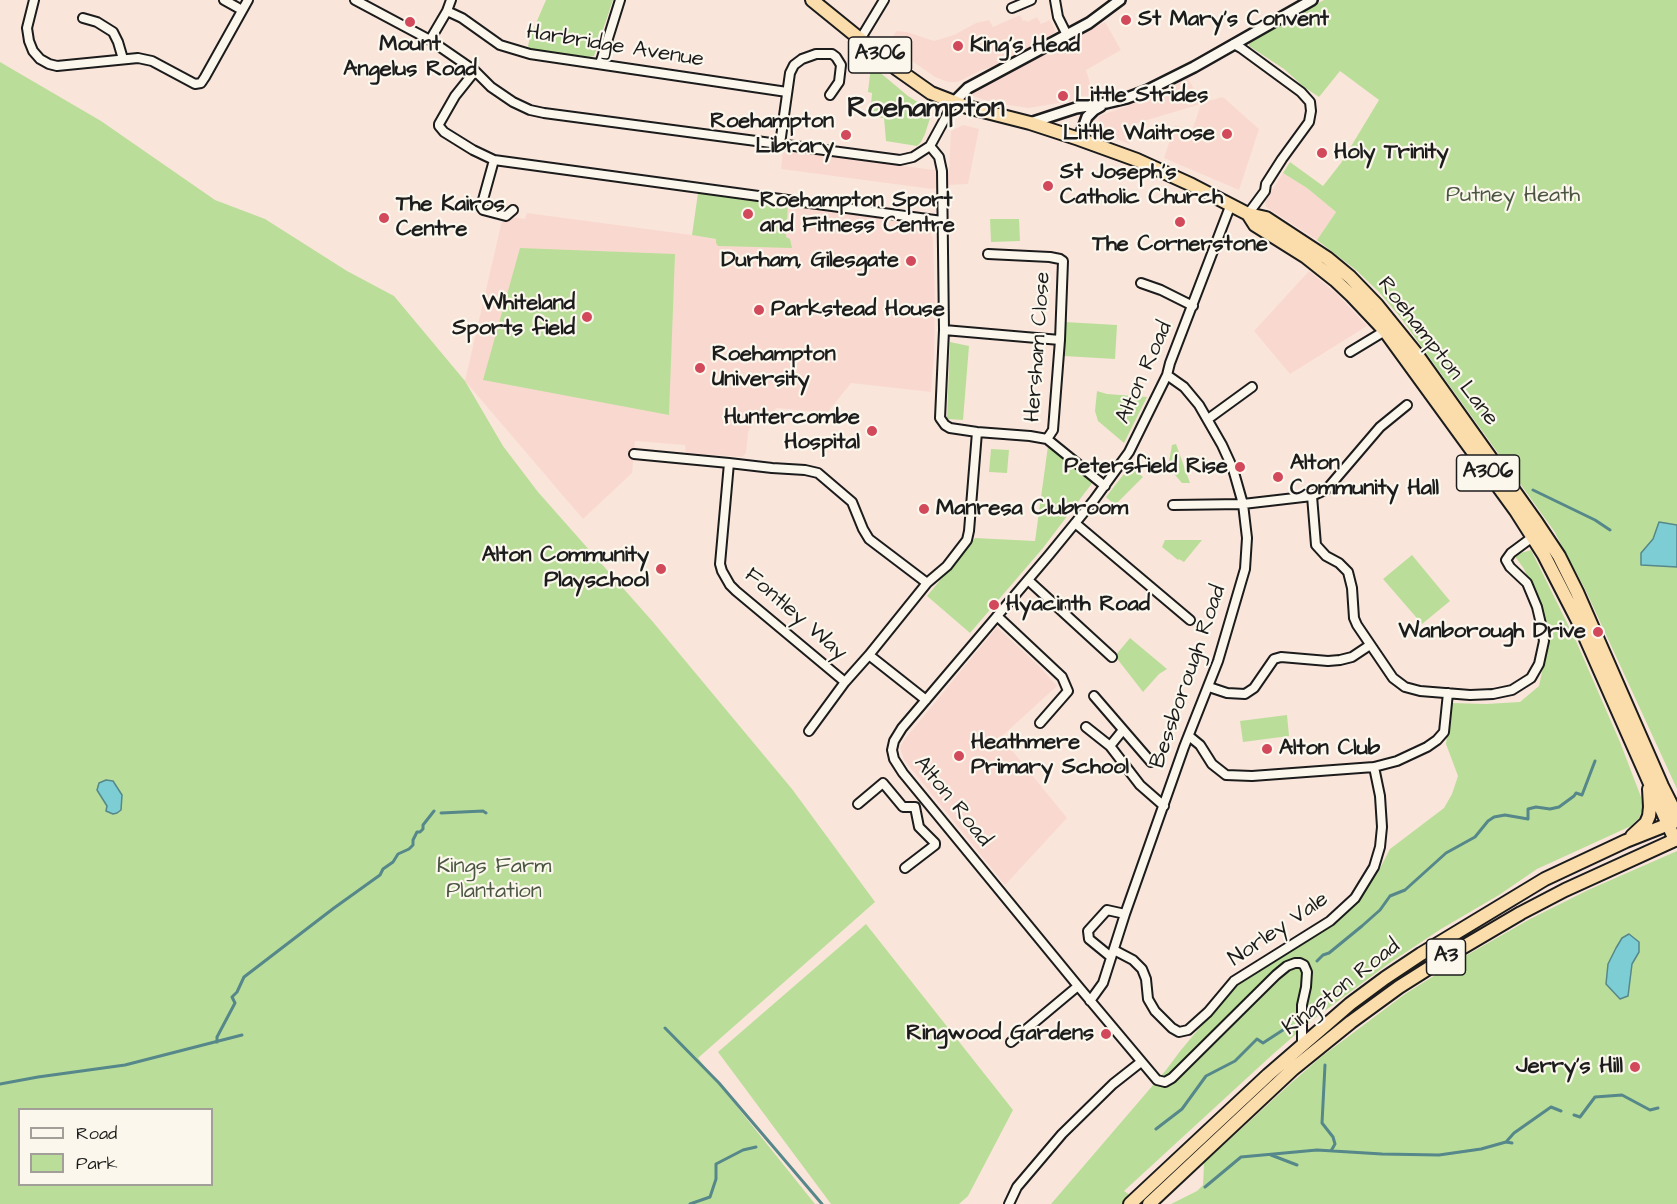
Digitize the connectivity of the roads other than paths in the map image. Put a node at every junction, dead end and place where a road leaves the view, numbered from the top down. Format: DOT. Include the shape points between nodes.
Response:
graph roads {
  1 [pos="34,0"];
  2 [pos="224,0"];
  3 [pos="248,0"];
  4 [pos="355,0"];
  5 [pos="451,0"];
  6 [pos="620,0"];
  7 [pos="812,0"];
  8 [pos="884,0"];
  9 [pos="1031,0"];
  10 [pos="1055,0"];
  11 [pos="1120,0"];
  12 [pos="1312,0"];
  13 [pos="1012,8"];
  14 [pos="242,10"];
  15 [pos="447,11"];
  16 [pos="83,18"];
  17 [pos="1067,34"];
  18 [pos="861,38"];
  19 [pos="430,40"];
  20 [pos="1234,44"];
  21 [pos="123,59"];
  22 [pos="600,64"];
  23 [pos="474,71"];
  24 [pos="787,92"];
  25 [pos="830,95"];
  26 [pos="954,102"];
  27 [pos="1106,103"];
  28 [pos="1030,123"];
  29 [pos="1079,139"];
  30 [pos="780,144"];
  31 [pos="930,146"];
  32 [pos="494,160"];
  33 [pos="1231,204"];
  34 [pos="513,210"];
  35 [pos="1248,214"];
  36 [pos="942,221"];
  37 [pos="988,254"];
  38 [pos="1141,283"];
  39 [pos="1193,306"];
  40 [pos="1390,328"];
  41 [pos="944,330"];
  42 [pos="1060,340"];
  43 [pos="1350,352"];
  44 [pos="1167,375"];
  45 [pos="1252,387"];
  46 [pos="1407,405"];
  47 [pos="1208,419"];
  48 [pos="977,432"];
  49 [pos="1047,440"];
  50 [pos="634,454"];
  51 [pos="729,463"];
  52 [pos="1105,486"];
  53 [pos="1312,496"];
  54 [pos="1243,504"];
  55 [pos="1173,505"];
  56 [pos="1075,523"];
  57 [pos="1538,534"];
  58 [pos="1028,580"];
  59 [pos="927,583"];
  60 [pos="997,616"];
  61 [pos="1190,620"];
  62 [pos="1370,645"];
  63 [pos="869,655"];
  64 [pos="1112,657"];
  65 [pos="845,682"];
  66 [pos="1209,687"];
  67 [pos="1448,693"];
  68 [pos="1094,696"];
  69 [pos="926,700"];
  70 [pos="1040,723"];
  71 [pos="1086,727"];
  72 [pos="1123,730"];
  73 [pos="810,731"];
  74 [pos="1189,735"];
  75 [pos="1110,746"];
  76 [pos="1151,762"];
  77 [pos="1374,767"];
  78 [pos="1647,776"];
  79 [pos="1662,786"];
  80 [pos="925,799"];
  81 [pos="1677,800"];
  82 [pos="858,804"];
  83 [pos="1164,806"];
  84 [pos="915,807"];
  85 [pos="1674,821"];
  86 [pos="1676,840"];
  87 [pos="1626,841"];
  88 [pos="905,868"];
  89 [pos="1125,914"];
  90 [pos="1112,953"];
  91 [pos="1078,986"];
  92 [pos="1090,1001"];
  93 [pos="1011,1042"];
  94 [pos="1302,1045"];
  95 [pos="1141,1062"];
  96 [pos="1009,1204"];
  97 [pos="1130,1204"];
  98 [pos="1149,1204"];
  1 -- 21 [label="street" via="27,28 33,51 40,59 57,66"];
  2 -- 14 [label="street"];
  3 -- 14 [label="street"];
  4 -- 19 [label="street"];
  5 -- 15 [label="street"];
  6 -- 22 [label="street"];
  7 -- 18 [label="highway, Roehampton Lane / A306"];
  8 -- 18 [label="street"];
  9 -- 13 [label="street"];
  10 -- 17 [label="street"];
  11 -- 17 [label="street"];
  12 -- 20 [label="street"];
  14 -- 21 [label="street" via="201,83 195,84 152,61"];
  15 -- 19 [label="street"];
  15 -- 22 [label="street, Harbridge Avenue" via="512,50"];
  16 -- 21 [label="street" via="113,32"];
  17 -- 26 [label="street" via="968,88"];
  18 -- 26 [label="highway, Roehampton Lane / A306" via="913,81"];
  19 -- 23 [label="street"];
  20 -- 27 [label="street" via="1148,90"];
  20 -- 35 [label="street" via="1301,93 1310,102 1311,111 1309,122"];
  22 -- 24 [label="street, Harbridge Avenue"];
  23 -- 30 [label="street" via="513,102 530,110"];
  23 -- 32 [label="street" via="439,126"];
  24 -- 25 [label="street" via="794,65 808,56 824,54 836,57 841,65 839,82"];
  24 -- 30 [label="street"];
  26 -- 28 [label="highway, Roehampton Lane / A306"];
  26 -- 31 [label="street"];
  27 -- 28 [label="street"];
  27 -- 29 [label="street" via="1087,117"];
  28 -- 29 [label="highway, Roehampton Lane / A306"];
  29 -- 33 [label="highway, Roehampton Lane / A306" via="1137,160"];
  30 -- 31 [label="street" via="900,160"];
  31 -- 36 [label="street" via="941,163"];
  32 -- 34 [label="street" via="481,207 506,216"];
  32 -- 36 [label="street"];
  33 -- 35 [label="highway, Roehampton Lane / A306"];
  33 -- 39 [label="street, Alton Road"];
  35 -- 40 [label="highway, Roehampton Lane / A306" via="1266,218 1327,258 1365,292"];
  36 -- 41 [label="street"];
  37 -- 42 [label="street, Hersham Close" via="1063,261"];
  38 -- 39 [label="street"];
  39 -- 44 [label="street, Alton Road"];
  40 -- 43 [label="street"];
  40 -- 57 [label="highway, Roehampton Lane / A306" via="1435,378"];
  41 -- 42 [label="street"];
  41 -- 48 [label="street" via="940,418 950,428"];
  42 -- 49 [label="street, Hersham Close" via="1053,430"];
  44 -- 47 [label="street, Bessborough Road" via="1184,387"];
  44 -- 52 [label="street, Alton Road" via="1129,452"];
  45 -- 47 [label="street"];
  46 -- 53 [label="street" via="1380,427 1328,489"];
  47 -- 54 [label="street, Bessborough Road" via="1233,469"];
  48 -- 49 [label="street"];
  48 -- 59 [label="street" via="967,540 947,566"];
  49 -- 52 [label="street"];
  50 -- 51 [label="street"];
  51 -- 59 [label="street" via="818,473 852,502 869,539"];
  51 -- 65 [label="street, Fontley Way" via="722,571 736,591"];
  52 -- 56 [label="street, Alton Road"];
  53 -- 54 [label="street"];
  53 -- 62 [label="street" via="1316,545 1348,572 1354,618"];
  54 -- 55 [label="street"];
  54 -- 66 [label="street, Bessborough Road" via="1245,569"];
  56 -- 58 [label="street, Alton Road"];
  56 -- 61 [label="street"];
  57 -- 67 [label="street" via="1506,560 1527,583 1537,606 1544,641 1539,664 1531,678 1512,690"];
  57 -- 78 [label="highway, Roehampton Lane / A306"];
  57 -- 79 [label="highway, Roehampton Lane / A306" via="1559,556 1577,592"];
  58 -- 60 [label="street, Alton Road"];
  58 -- 64 [label="street"];
  59 -- 63 [label="street"];
  60 -- 69 [label="street, Alton Road"];
  60 -- 70 [label="street" via="1062,677 1068,691"];
  62 -- 66 [label="street" via="1340,660 1274,659 1254,688 1245,693"];
  62 -- 67 [label="street" via="1393,678 1405,687"];
  63 -- 65 [label="street"];
  63 -- 69 [label="street"];
  65 -- 73 [label="street"];
  66 -- 74 [label="street, Bessborough Road"];
  67 -- 77 [label="street" via="1444,732 1437,740 1397,761"];
  68 -- 72 [label="street"];
  69 -- 80 [label="street, Alton Road" via="902,728 892,750 898,766"];
  71 -- 75 [label="street"];
  72 -- 75 [label="street"];
  72 -- 76 [label="street"];
  74 -- 77 [label="street" via="1226,776"];
  74 -- 83 [label="street, Bessborough Road"];
  75 -- 83 [label="street" via="1140,785"];
  77 -- 90 [label="street, Norley Vale" via="1380,796 1380,847 1374,867 1355,898 1330,921 1234,981 1188,1030 1179,1032 1172,1028 1148,999 1142,969 1133,960"];
  78 -- 85 [label="highway, Roehampton Lane / A306"];
  78 -- 87 [label="highway, A306" via="1649,816"];
  79 -- 81 [label="highway, A306"];
  79 -- 85 [label="highway, Roehampton Lane / A306"];
  80 -- 84 [label="street"];
  80 -- 91 [label="street, Alton Road"];
  82 -- 84 [label="street" via="883,783 903,807"];
  83 -- 89 [label="street, Bessborough Road"];
  84 -- 88 [label="street" via="919,827 935,845"];
  85 -- 86 [label="highway, A306"];
  85 -- 87 [label="highway, Kingston Road / A3"];
  86 -- 98 [label="highway, Kingston Road / A3" via="1521,913 1399,987 1293,1069"];
  87 -- 94 [label="highway, Kingston Road / A3" via="1545,879 1421,954 1350,1004"];
  89 -- 90 [label="street, Bessborough Road"];
  89 -- 90 [label="street" via="1107,910 1088,931 1089,939"];
  90 -- 92 [label="street, Bessborough Road" via="1103,983"];
  91 -- 92 [label="street, Alton Road"];
  91 -- 93 [label="street"];
  92 -- 95 [label="street, Alton Road"];
  94 -- 95 [label="street, Alton Road" via="1307,972 1304,965 1295,963 1276,975 1172,1078 1165,1082 1157,1080"];
  94 -- 97 [label="highway, Kingston Road / A3"];
  95 -- 96 [label="street" via="1062,1134 1017,1187"];
}
